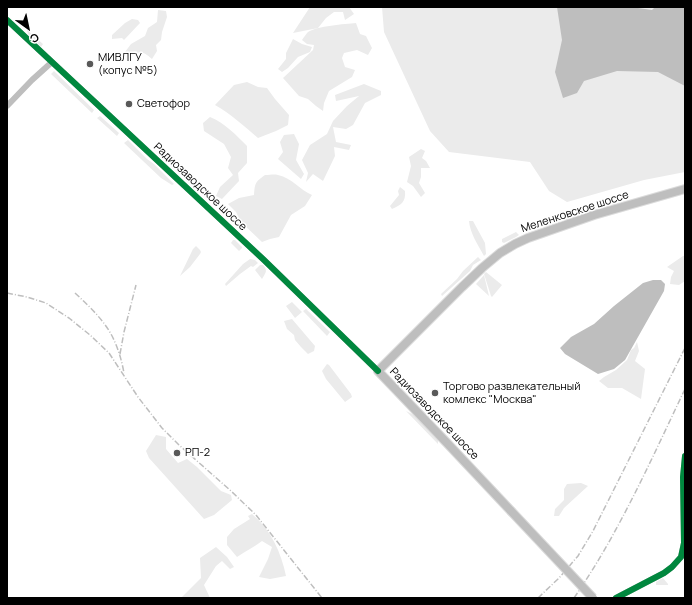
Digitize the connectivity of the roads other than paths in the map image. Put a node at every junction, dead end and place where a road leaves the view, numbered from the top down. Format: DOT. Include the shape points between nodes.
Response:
graph roads {
  1 [pos="7,20"];
  2 [pos="52,62"];
  3 [pos="7,106"];
  4 [pos="685,189"];
  5 [pos="378,371"];
  6 [pos="685,456"];
  7 [pos="593,598"];
  8 [pos="616,598"];
  1 -- 2 [label="street, Радиозаводское шоссе"];
  2 -- 3 [label="street"];
  2 -- 5 [label="street, Радиозаводское шоссе" via="264,260"];
  4 -- 5 [label="main road, Меленковское шоссе" via="594,215 515,244 494,258 462,286"];
  5 -- 7 [label="main road, Радиозаводское шоссе, bridge"];
  6 -- 8 [label="street" via="684,543 681,557 668,570"];
}
